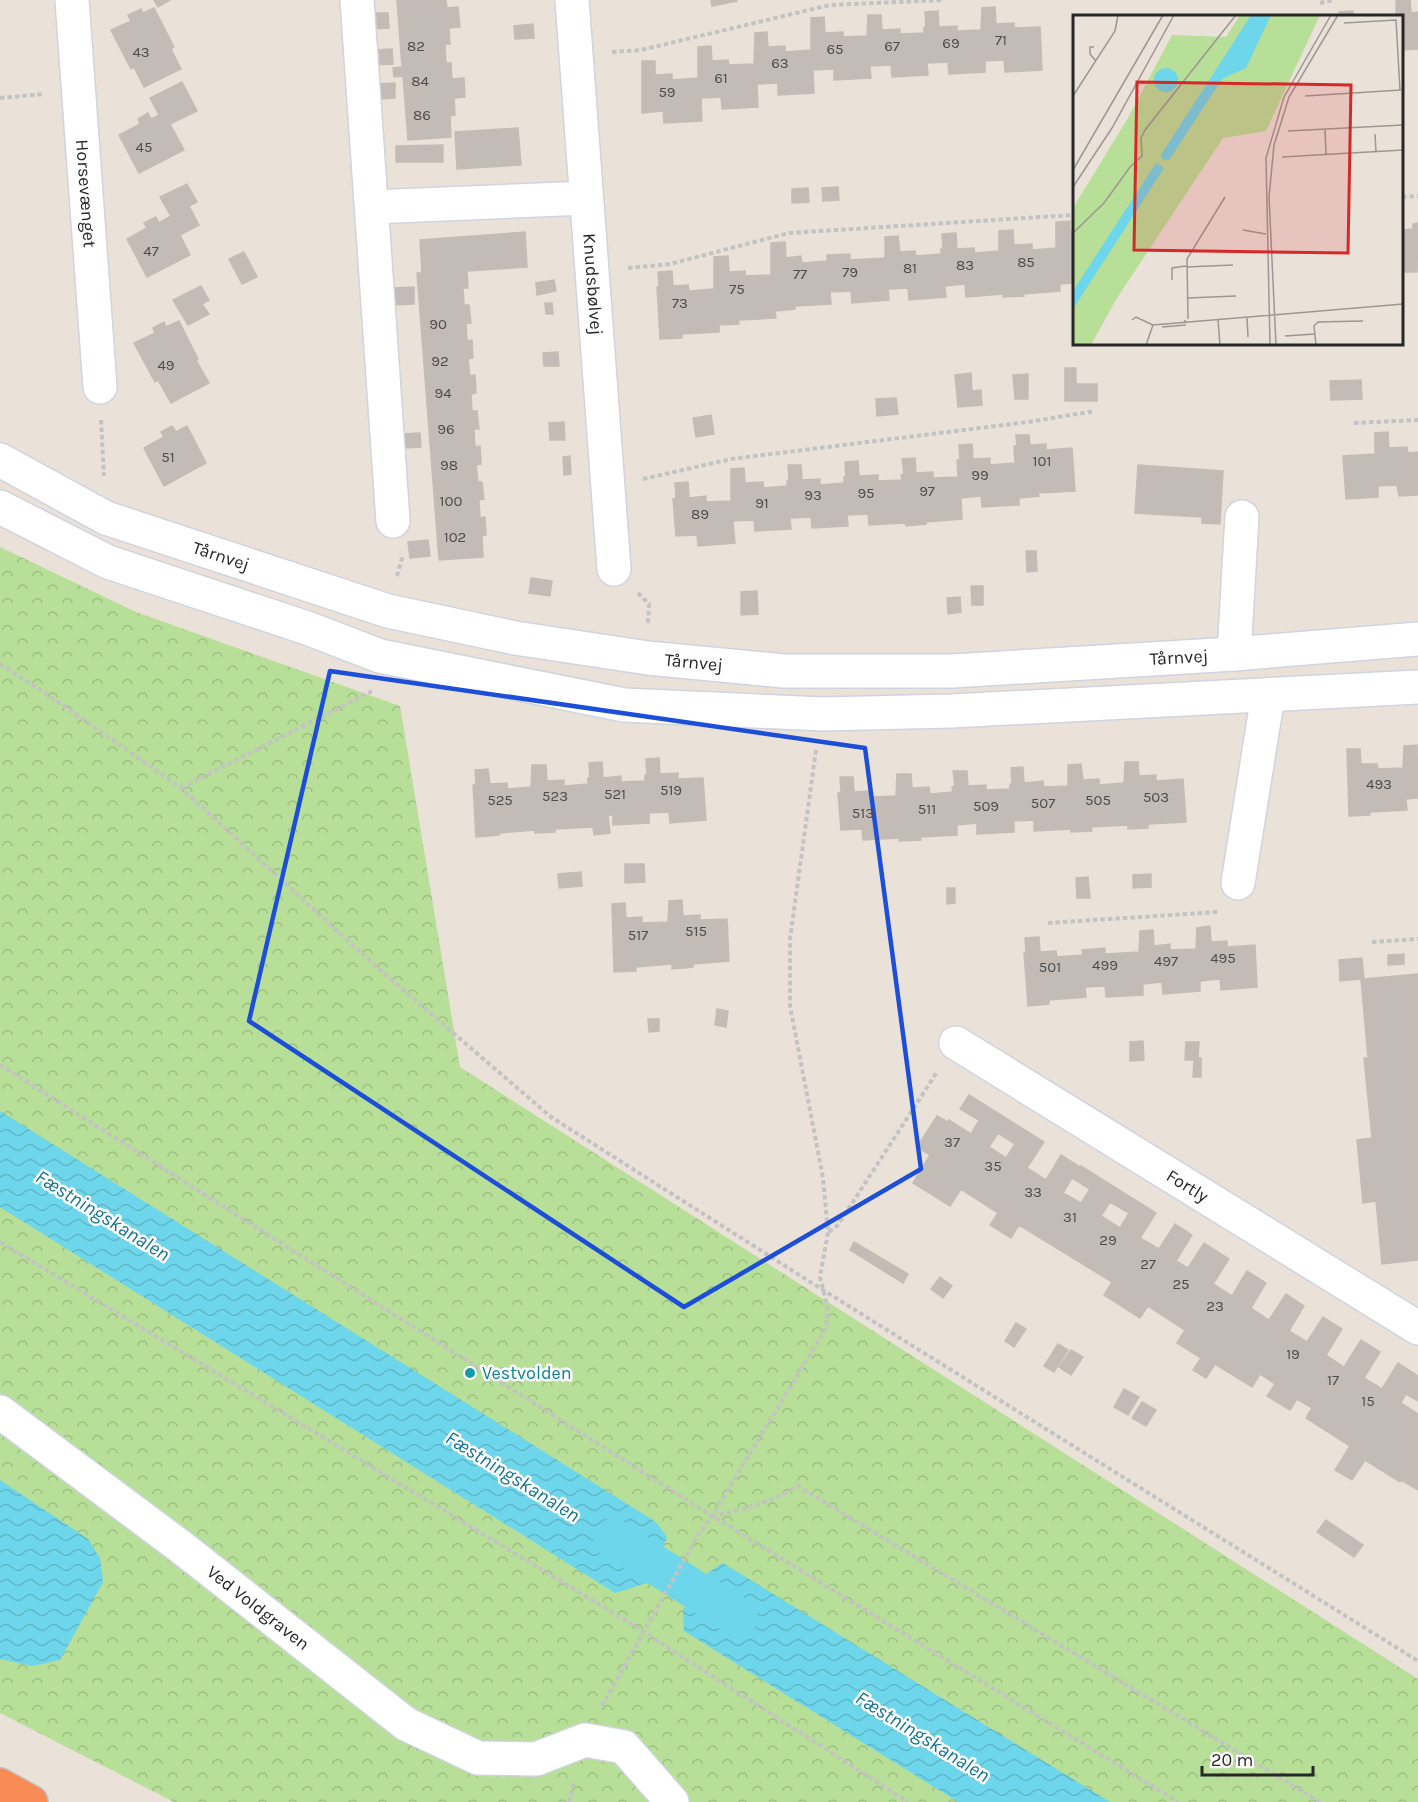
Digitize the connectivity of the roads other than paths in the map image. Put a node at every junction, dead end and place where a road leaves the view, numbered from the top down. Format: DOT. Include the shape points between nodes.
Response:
graph roads {
  1 [pos="72,0"];
  2 [pos="357,0"];
  3 [pos="572,0"];
  4 [pos="586,198"];
  5 [pos="372,207"];
  6 [pos="100,387"];
  7 [pos="0,460"];
  8 [pos="0,507"];
  9 [pos="1242,517"];
  10 [pos="393,521"];
  11 [pos="614,569"];
  12 [pos="1418,639"];
  13 [pos="1233,654"];
  14 [pos="1418,687"];
  15 [pos="1268,695"];
  16 [pos="1238,883"];
  17 [pos="956,1043"];
  18 [pos="1418,1328"];
  19 [pos="0,1412"];
  20 [pos="0,1785"];
  21 [pos="31,1802"];
  22 [pos="672,1802"];
  1 -- 6 [label="street, Horsevænget"];
  2 -- 5 [label="street"];
  3 -- 4 [label="street, Knudsbølvej"];
  4 -- 5 [label="street"];
  4 -- 11 [label="street, Knudsbølvej"];
  5 -- 10 [label="street"];
  7 -- 13 [label="street, Tårnvej" via="106,518 388,611 515,638 648,658 784,671 952,671"];
  8 -- 15 [label="street" via="108,562 380,656 624,705 822,714"];
  9 -- 13 [label="street"];
  12 -- 13 [label="street, Tårnvej"];
  14 -- 15 [label="street"];
  15 -- 16 [label="street"];
  17 -- 18 [label="street, Fortly"];
  19 -- 22 [label="street, Ved Voldgraven" via="181,1546 406,1724 478,1758 536,1759 585,1740 624,1747"];
  20 -- 21 [label="highway"];
}
